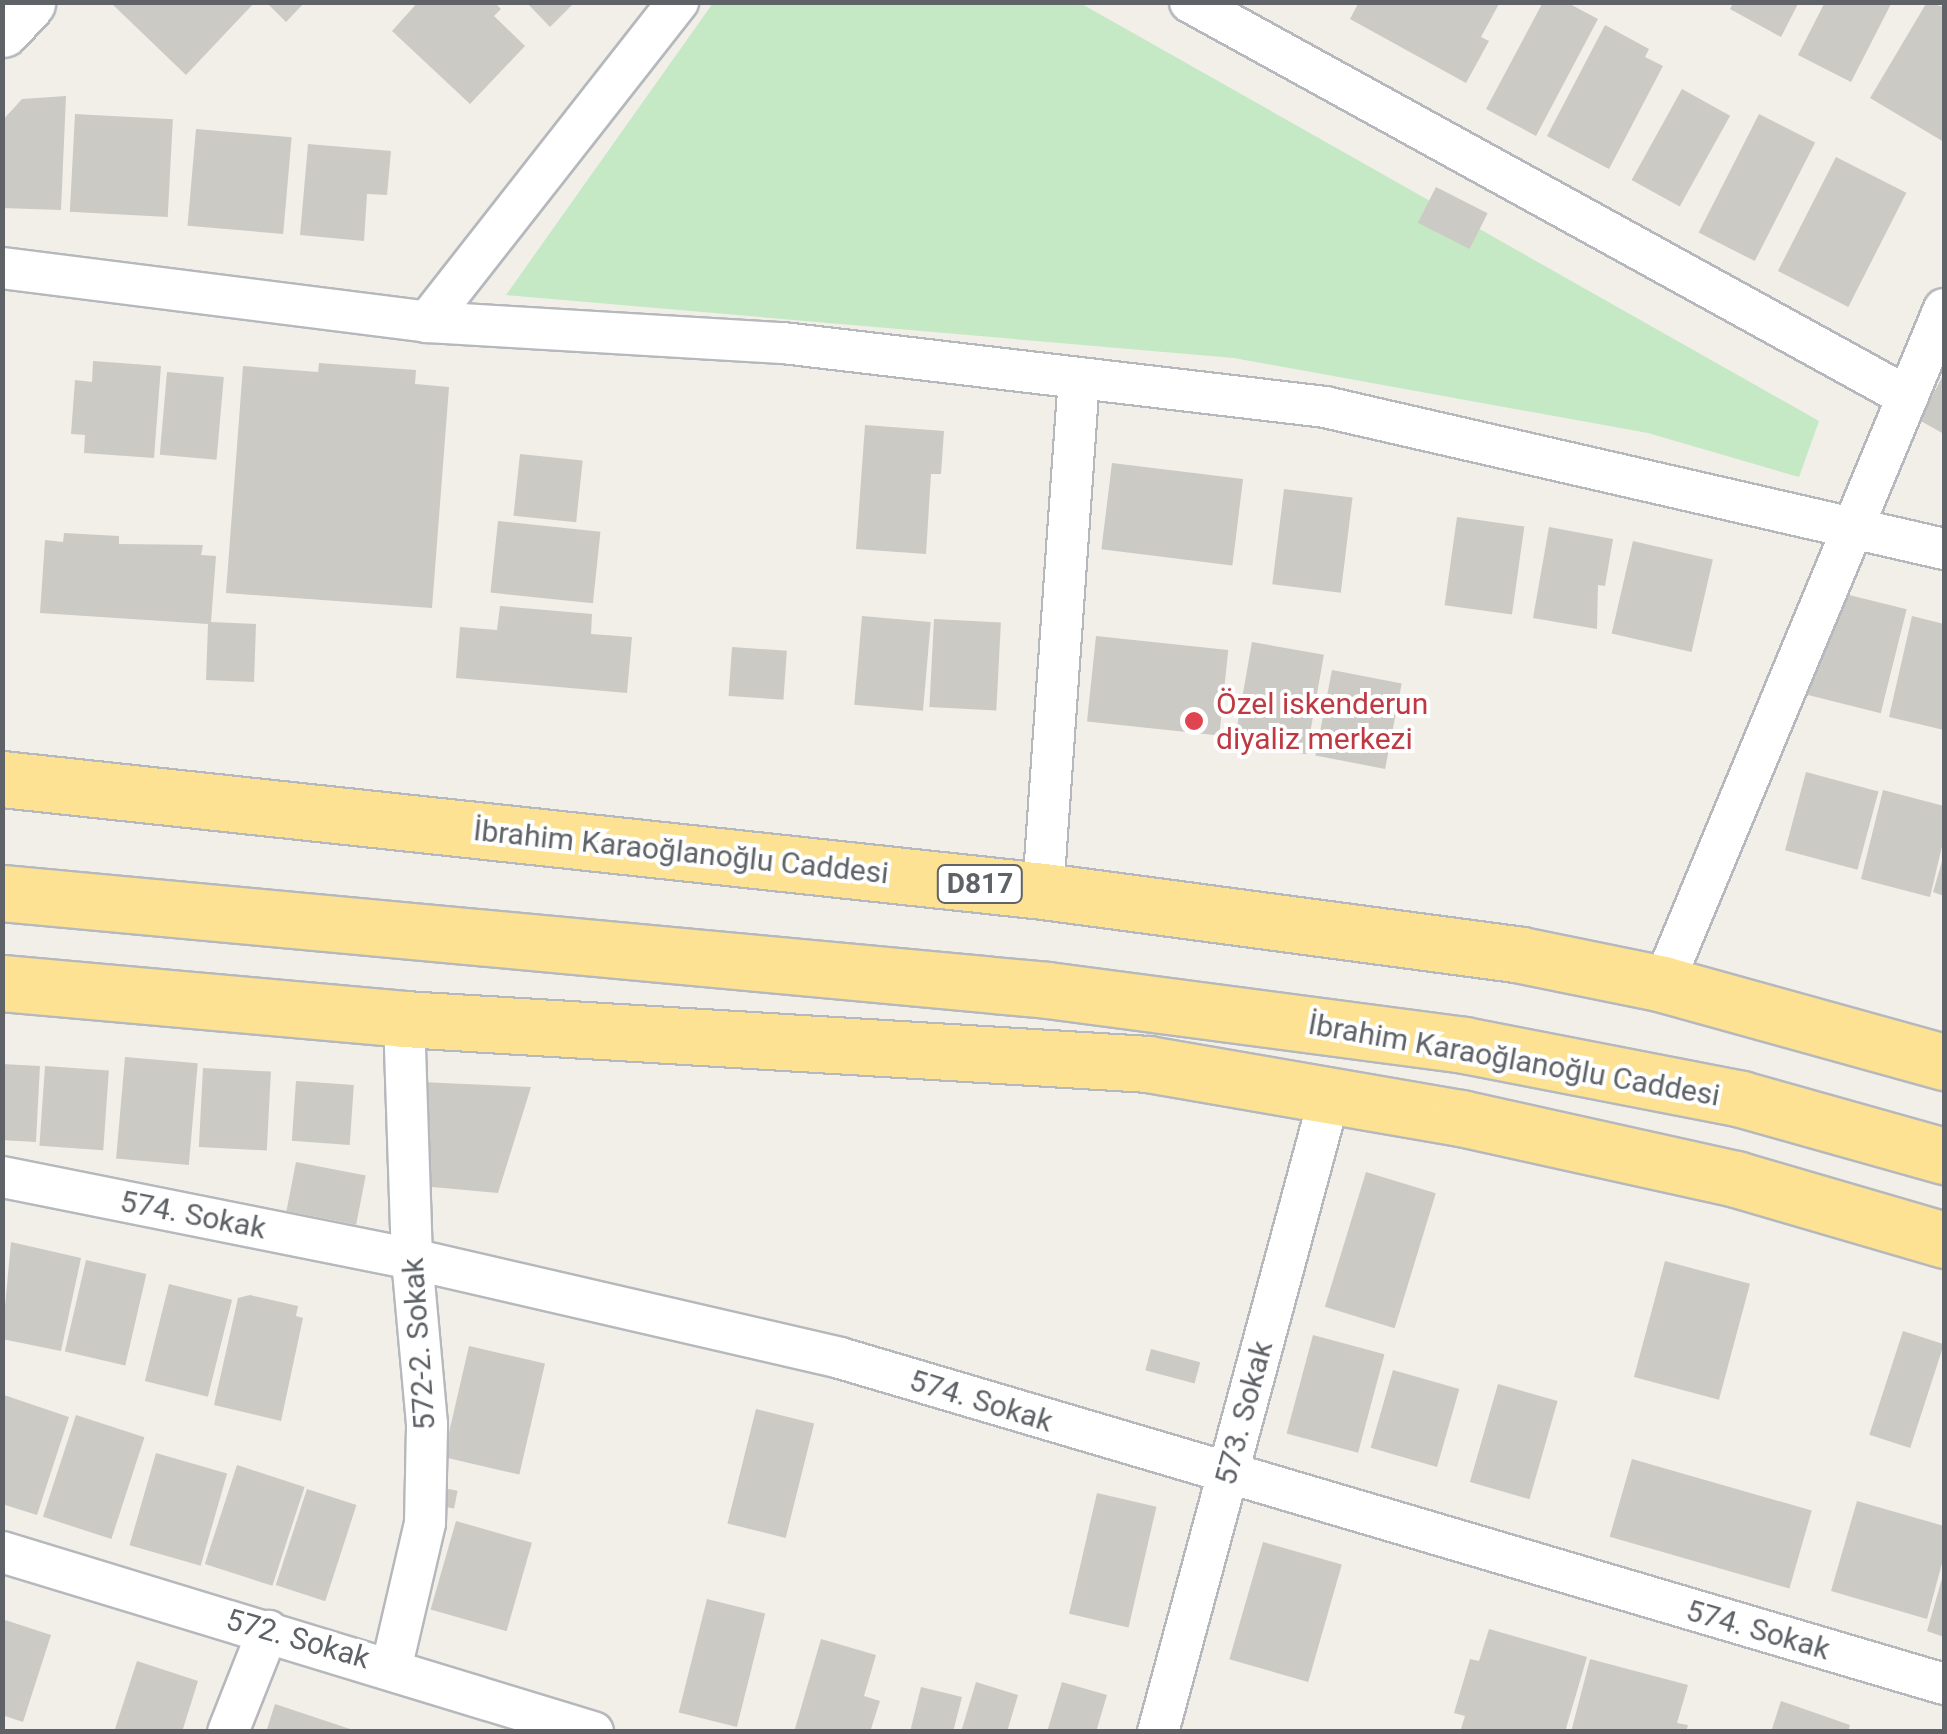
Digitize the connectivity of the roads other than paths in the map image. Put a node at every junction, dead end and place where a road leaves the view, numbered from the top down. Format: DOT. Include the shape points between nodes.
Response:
graph roads {
  1 [pos="27,2"];
  2 [pos="678,2"];
  3 [pos="1190,2"];
  4 [pos="2,29"];
  5 [pos="2,268"];
  6 [pos="1944,309"];
  7 [pos="427,322"];
  8 [pos="1079,378"];
  9 [pos="1908,396"];
  10 [pos="1854,524"];
  11 [pos="1944,549"];
  12 [pos="2,779"];
  13 [pos="1043,891"];
  14 [pos="2,893"];
  15 [pos="2,982"];
  16 [pos="1663,984"];
  17 [pos="404,1020"];
  18 [pos="1944,1062"];
  19 [pos="1330,1095"];
  20 [pos="1944,1156"];
  21 [pos="2,1177"];
  22 [pos="1944,1240"];
  23 [pos="412,1258"];
  24 [pos="1227,1475"];
  25 [pos="2,1552"];
  26 [pos="268,1631"];
  27 [pos="392,1666"];
  28 [pos="1944,1684"];
  29 [pos="228,1732"];
  30 [pos="593,1732"];
  31 [pos="1158,1732"];
  1 -- 4 [label="street"];
  2 -- 7 [label="street"];
  3 -- 9 [label="street"];
  5 -- 7 [label="street"];
  6 -- 9 [label="street"];
  7 -- 8 [label="street" via="783,343"];
  8 -- 10 [label="street" via="1324,407"];
  8 -- 13 [label="street"];
  9 -- 10 [label="street"];
  10 -- 11 [label="street"];
  10 -- 16 [label="street"];
  12 -- 13 [label="highway, İbrahim Karaoğlanoğlu Caddesi / D817"];
  13 -- 16 [label="highway, İbrahim Karaoğlanoğlu Caddesi / D817" via="1521,955"];
  14 -- 20 [label="highway, İbrahim Karaoğlanoğlu Caddesi" via="1048,990 1464,1045 1742,1098"];
  15 -- 17 [label="highway"];
  16 -- 18 [label="highway, İbrahim Karaoğlanoğlu Caddesi / D817"];
  17 -- 19 [label="highway" via="1148,1064"];
  17 -- 23 [label="street, 572-2. Sokak"];
  19 -- 22 [label="highway" via="1736,1178"];
  19 -- 24 [label="street, 573. Sokak"];
  21 -- 23 [label="street, 574. Sokak"];
  23 -- 24 [label="street, 574. Sokak" via="840,1358"];
  23 -- 27 [label="street, 572-2. Sokak" via="427,1424 425,1523"];
  24 -- 28 [label="street, 574. Sokak"];
  24 -- 31 [label="street, 573. Sokak"];
  25 -- 26 [label="street, 572. Sokak"];
  26 -- 27 [label="street, 572. Sokak"];
  26 -- 29 [label="street"];
  27 -- 30 [label="street, 572. Sokak"];
}
